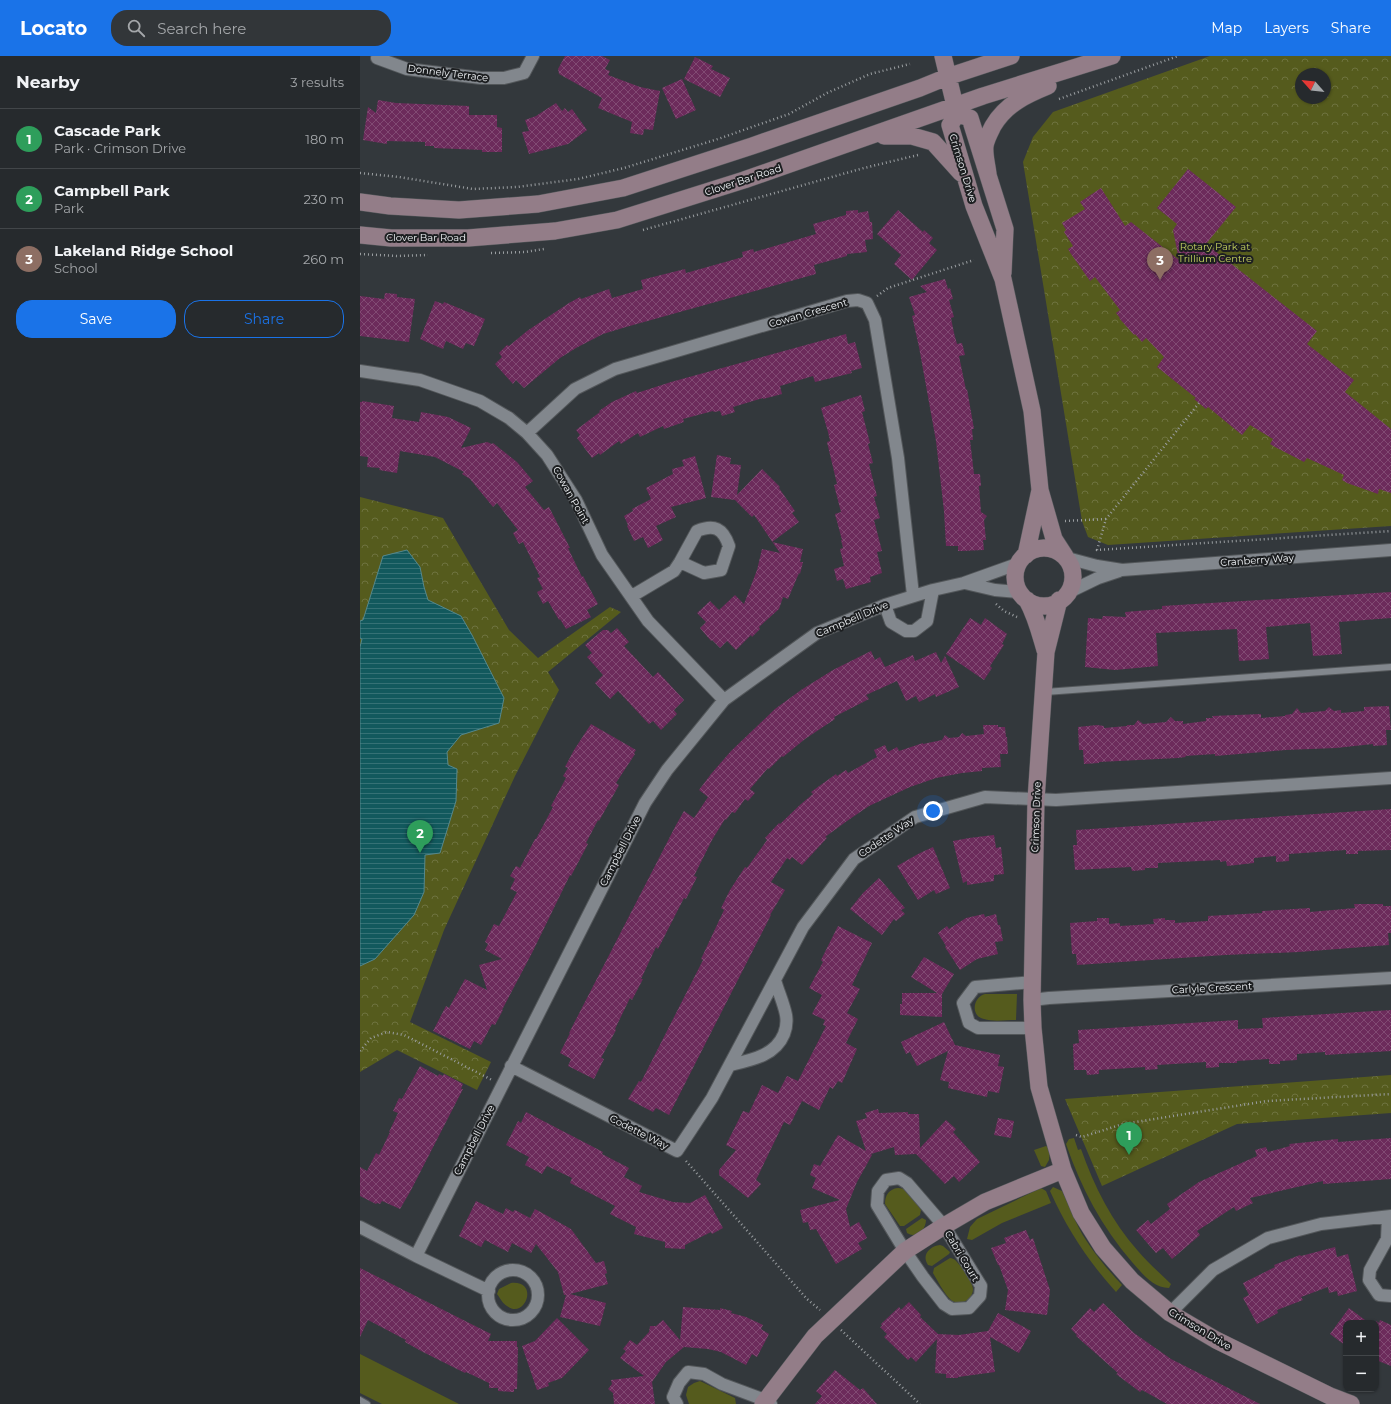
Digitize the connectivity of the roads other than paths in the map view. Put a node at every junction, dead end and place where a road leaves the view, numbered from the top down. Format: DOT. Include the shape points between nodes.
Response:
graph roads {
  1 [pos="533,56"];
  2 [pos="943,56"];
  3 [pos="1011,56"];
  4 [pos="1114,56"];
  5 [pos="377,58"];
  6 [pos="947,77"];
  7 [pos="956,110"];
  8 [pos="872,136"];
  9 [pos="988,174"];
  10 [pos="965,178"];
  11 [pos="360,202"];
  12 [pos="360,235"];
  13 [pos="1003,279"];
  14 [pos="360,371"];
  15 [pos="527,433"];
  16 [pos="1040,490"];
  17 [pos="1391,550"];
  18 [pos="1066,557"];
  19 [pos="1023,559"];
  20 [pos="680,562"];
  21 [pos="1122,570"];
  22 [pos="964,583"];
  23 [pos="933,590"];
  24 [pos="914,595"];
  25 [pos="632,596"];
  26 [pos="1023,596"];
  27 [pos="1063,597"];
  28 [pos="884,605"];
  29 [pos="1046,652"];
  30 [pos="1391,667"];
  31 [pos="1044,692"];
  32 [pos="724,700"];
  33 [pos="1391,778"];
  34 [pos="1036,800"];
  35 [pos="1391,978"];
  36 [pos="775,980"];
  37 [pos="1032,982"];
  38 [pos="1032,1000"];
  39 [pos="1033,1028"];
  40 [pos="730,1065"];
  41 [pos="511,1066"];
  42 [pos="1063,1170"];
  43 [pos="1389,1217"];
  44 [pos="944,1226"];
  45 [pos="360,1227"];
  46 [pos="1389,1242"];
  47 [pos="905,1251"];
  48 [pos="416,1256"];
  49 [pos="489,1291"];
  50 [pos="1391,1296"];
  51 [pos="1170,1312"];
  52 [pos="360,1400"];
  53 [pos="766,1403"];
  54 [pos="367,1404"];
  55 [pos="677,1404"];
  56 [pos="1351,1404"];
  1 -- 5 [label="street, Donnely Terrace" via="524,73 504,78 481,78 408,69"];
  2 -- 6 [label="street"];
  3 -- 6 [label="street"];
  4 -- 7 [label="street, Clover Bar Road" via="984,96"];
  4 -- 9 [label="street" via="1010,105 989,133 985,146"];
  6 -- 7 [label="street"];
  6 -- 11 [label="street" via="759,144 623,188 538,204 459,210"];
  7 -- 8 [label="street, Clover Bar Road"];
  7 -- 9 [label="street, Crimson Drive" via="970,118"];
  7 -- 10 [label="street, Crimson Drive" via="950,125"];
  8 -- 10 [label="street" via="912,136 933,142"];
  8 -- 12 [label="street, Clover Bar Road" via="617,220 555,231 468,238 390,238"];
  9 -- 13 [label="street, Crimson Drive" via="1005,228"];
  10 -- 13 [label="street, Crimson Drive"];
  13 -- 16 [label="street, Crimson Drive" via="1032,411"];
  14 -- 15 [label="street, Cowan Point" via="420,380 480,401 509,418"];
  15 -- 24 [label="street, Cowan Crescent" via="575,389 615,369 847,302 858,300 867,303 875,320 898,458"];
  15 -- 25 [label="street, Cowan Point" via="547,455 576,500 602,555"];
  16 -- 18 [label="street, Crimson Drive" via="1054,539"];
  16 -- 19 [label="street, Crimson Drive"];
  17 -- 21 [label="street, Cranberry Way"];
  18 -- 19 [label="street" via="1053,549 1040,549 1032,551"];
  18 -- 21 [label="street, Cranberry Way"];
  18 -- 27 [label="street" via="1073,575 1072,585"];
  19 -- 22 [label="street, Campbell Drive"];
  19 -- 26 [label="street" via="1015,576"];
  20 -- 25 [label="street" via="674,571"];
  21 -- 27 [label="street, Cranberry Way" via="1098,578"];
  22 -- 23 [label="street, Campbell Drive"];
  22 -- 26 [label="street, Campbell Drive"];
  23 -- 24 [label="street, Campbell Drive"];
  23 -- 28 [label="street" via="927,621 914,631 906,631 891,622"];
  24 -- 28 [label="street, Campbell Drive"];
  25 -- 32 [label="street, Cowan Point" via="648,621"];
  26 -- 27 [label="street" via="1038,606 1049,605"];
  26 -- 29 [label="street, Crimson Drive" via="1034,613"];
  27 -- 29 [label="street, Crimson Drive"];
  28 -- 32 [label="street, Campbell Drive" via="817,633"];
  29 -- 31 [label="street, Crimson Drive"];
  30 -- 31 [label="lane"];
  31 -- 34 [label="street, Crimson Drive"];
  32 -- 41 [label="street, Campbell Drive" via="667,770 645,803"];
  33 -- 34 [label="street"];
  34 -- 36 [label="street, Codette Way" via="985,797 914,817 854,859 803,927"];
  34 -- 37 [label="street, Crimson Drive"];
  35 -- 38 [label="street, Carlyle Crescent"];
  36 -- 40 [label="street, Codette Way"];
  36 -- 40 [label="street" via="787,1016 782,1038 775,1048 762,1056"];
  37 -- 38 [label="street, Crimson Drive"];
  37 -- 39 [label="street" via="975,987 963,1003 969,1023 978,1028"];
  38 -- 39 [label="street, Crimson Drive"];
  39 -- 42 [label="street, Crimson Drive" via="1039,1087"];
  40 -- 41 [label="street, Codette Way" via="677,1151"];
  41 -- 48 [label="street, Campbell Drive"];
  42 -- 44 [label="street" via="985,1202"];
  42 -- 51 [label="street, Crimson Drive" via="1082,1213 1103,1248 1132,1280"];
  43 -- 46 [label="street"];
  43 -- 51 [label="street" via="1320,1224 1268,1238 1213,1270"];
  44 -- 47 [label="street"];
  44 -- 47 [label="street, Cabri Court" via="907,1183 900,1178 886,1180 878,1191 877,1205"];
  44 -- 47 [label="street, Cabri Court" via="981,1286 980,1296 969,1308 952,1309 944,1304"];
  45 -- 48 [label="street"];
  46 -- 50 [label="street" via="1370,1270 1369,1280 1379,1295"];
  47 -- 53 [label="street" via="815,1336"];
  48 -- 49 [label="street"];
  49 -- 49 [label="street" via="491,1307 500,1316 512,1320 528,1315 537,1302 538,1294 532,1279 518,1271 510,1271 496,1277"];
  51 -- 56 [label="street, Crimson Drive" via="1216,1340"];
  52 -- 54 [label="lane"];
  53 -- 55 [label="street" via="704,1374 688,1372 679,1382 674,1397"];
}
